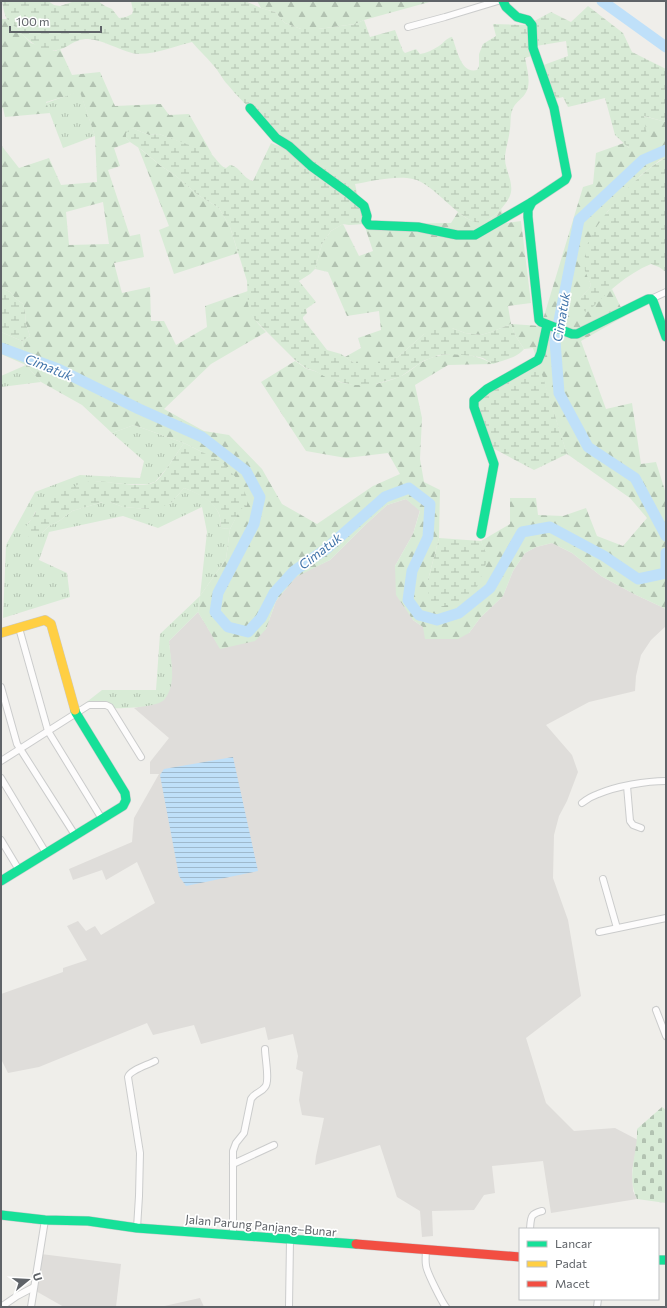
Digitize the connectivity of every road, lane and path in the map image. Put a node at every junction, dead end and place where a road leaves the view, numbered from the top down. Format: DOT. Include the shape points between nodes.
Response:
graph roads {
  1 [pos="498,1"];
  2 [pos="503,1"];
  3 [pos="408,27"];
  4 [pos="250,108"];
  5 [pos="532,202"];
  6 [pos="666,292"];
  7 [pos="651,299"];
  8 [pos="549,325"];
  9 [pos="666,337"];
  10 [pos="481,534"];
  11 [pos="19,628"];
  12 [pos="1,633"];
  13 [pos="1,687"];
  14 [pos="76,713"];
  15 [pos="48,731"];
  16 [pos="20,748"];
  17 [pos="141,757"];
  18 [pos="1,761"];
  19 [pos="1,778"];
  20 [pos="666,781"];
  21 [pos="627,786"];
  22 [pos="582,802"];
  23 [pos="102,819"];
  24 [pos="641,828"];
  25 [pos="75,835"];
  26 [pos="1,840"];
  27 [pos="46,853"];
  28 [pos="19,870"];
  29 [pos="603,879"];
  30 [pos="1,881"];
  31 [pos="666,918"];
  32 [pos="617,928"];
  33 [pos="600,932"];
  34 [pos="656,1010"];
  35 [pos="666,1036"];
  36 [pos="265,1049"];
  37 [pos="155,1061"];
  38 [pos="274,1145"];
  39 [pos="233,1164"];
  40 [pos="542,1211"];
  41 [pos="1,1215"];
  42 [pos="45,1220"];
  43 [pos="137,1228"];
  44 [pos="530,1228"];
  45 [pos="233,1235"];
  46 [pos="290,1240"];
  47 [pos="426,1249"];
  48 [pos="519,1257"];
  49 [pos="34,1287"];
  50 [pos="1,1306"];
  51 [pos="30,1307"];
  52 [pos="289,1307"];
  53 [pos="446,1307"];
  1 -- 3 [label="street"];
  2 -- 5 [label="street" via="517,17 528,20 532,25 533,48 554,108 567,172 565,180"];
  4 -- 5 [label="street" via="276,138 364,206 369,225 426,228 470,237"];
  5 -- 8 [label="street" via="528,217 538,317 541,322"];
  6 -- 7 [label="street"];
  7 -- 8 [label="street" via="577,334"];
  7 -- 9 [label="street"];
  8 -- 10 [label="street" via="538,360 487,389 474,400 474,407 494,464"];
  11 -- 12 [label="street"];
  11 -- 14 [label="street" via="46,620 51,624"];
  11 -- 15 [label="street"];
  13 -- 16 [label="street"];
  14 -- 15 [label="street"];
  14 -- 17 [label="street" via="89,704 110,707"];
  14 -- 23 [label="street" via="125,793 126,800 123,806"];
  15 -- 16 [label="street"];
  15 -- 23 [label="street"];
  16 -- 18 [label="street"];
  16 -- 25 [label="street"];
  19 -- 27 [label="street"];
  20 -- 21 [label="street"];
  21 -- 22 [label="street" via="597,794"];
  21 -- 24 [label="street" via="630,821"];
  23 -- 25 [label="street"];
  25 -- 27 [label="street"];
  26 -- 28 [label="street"];
  27 -- 28 [label="street"];
  28 -- 30 [label="street"];
  29 -- 32 [label="street"];
  31 -- 32 [label="street"];
  32 -- 33 [label="street"];
  34 -- 35 [label="street"];
  36 -- 39 [label="street" via="267,1084 264,1089 253,1094 244,1133 233,1151"];
  37 -- 43 [label="street" via="128,1074 140,1153"];
  38 -- 39 [label="street"];
  39 -- 45 [label="street"];
  40 -- 44 [label="street" via="534,1213 531,1217"];
  41 -- 42 [label="street, Jalan Parung Panjang–Bunar"];
  42 -- 43 [label="street, Jalan Parung Panjang–Bunar" via="88,1221"];
  42 -- 49 [label="street"];
  43 -- 45 [label="street, Jalan Parung Panjang–Bunar"];
  45 -- 46 [label="street, Jalan Parung Panjang–Bunar"];
  46 -- 47 [label="street, Jalan Parung Panjang–Bunar"];
  46 -- 52 [label="street"];
  47 -- 48 [label="street, Jalan Parung Panjang–Bunar"];
  47 -- 53 [label="street" via="427,1273"];
  49 -- 50 [label="street"];
  49 -- 51 [label="street"];
}
